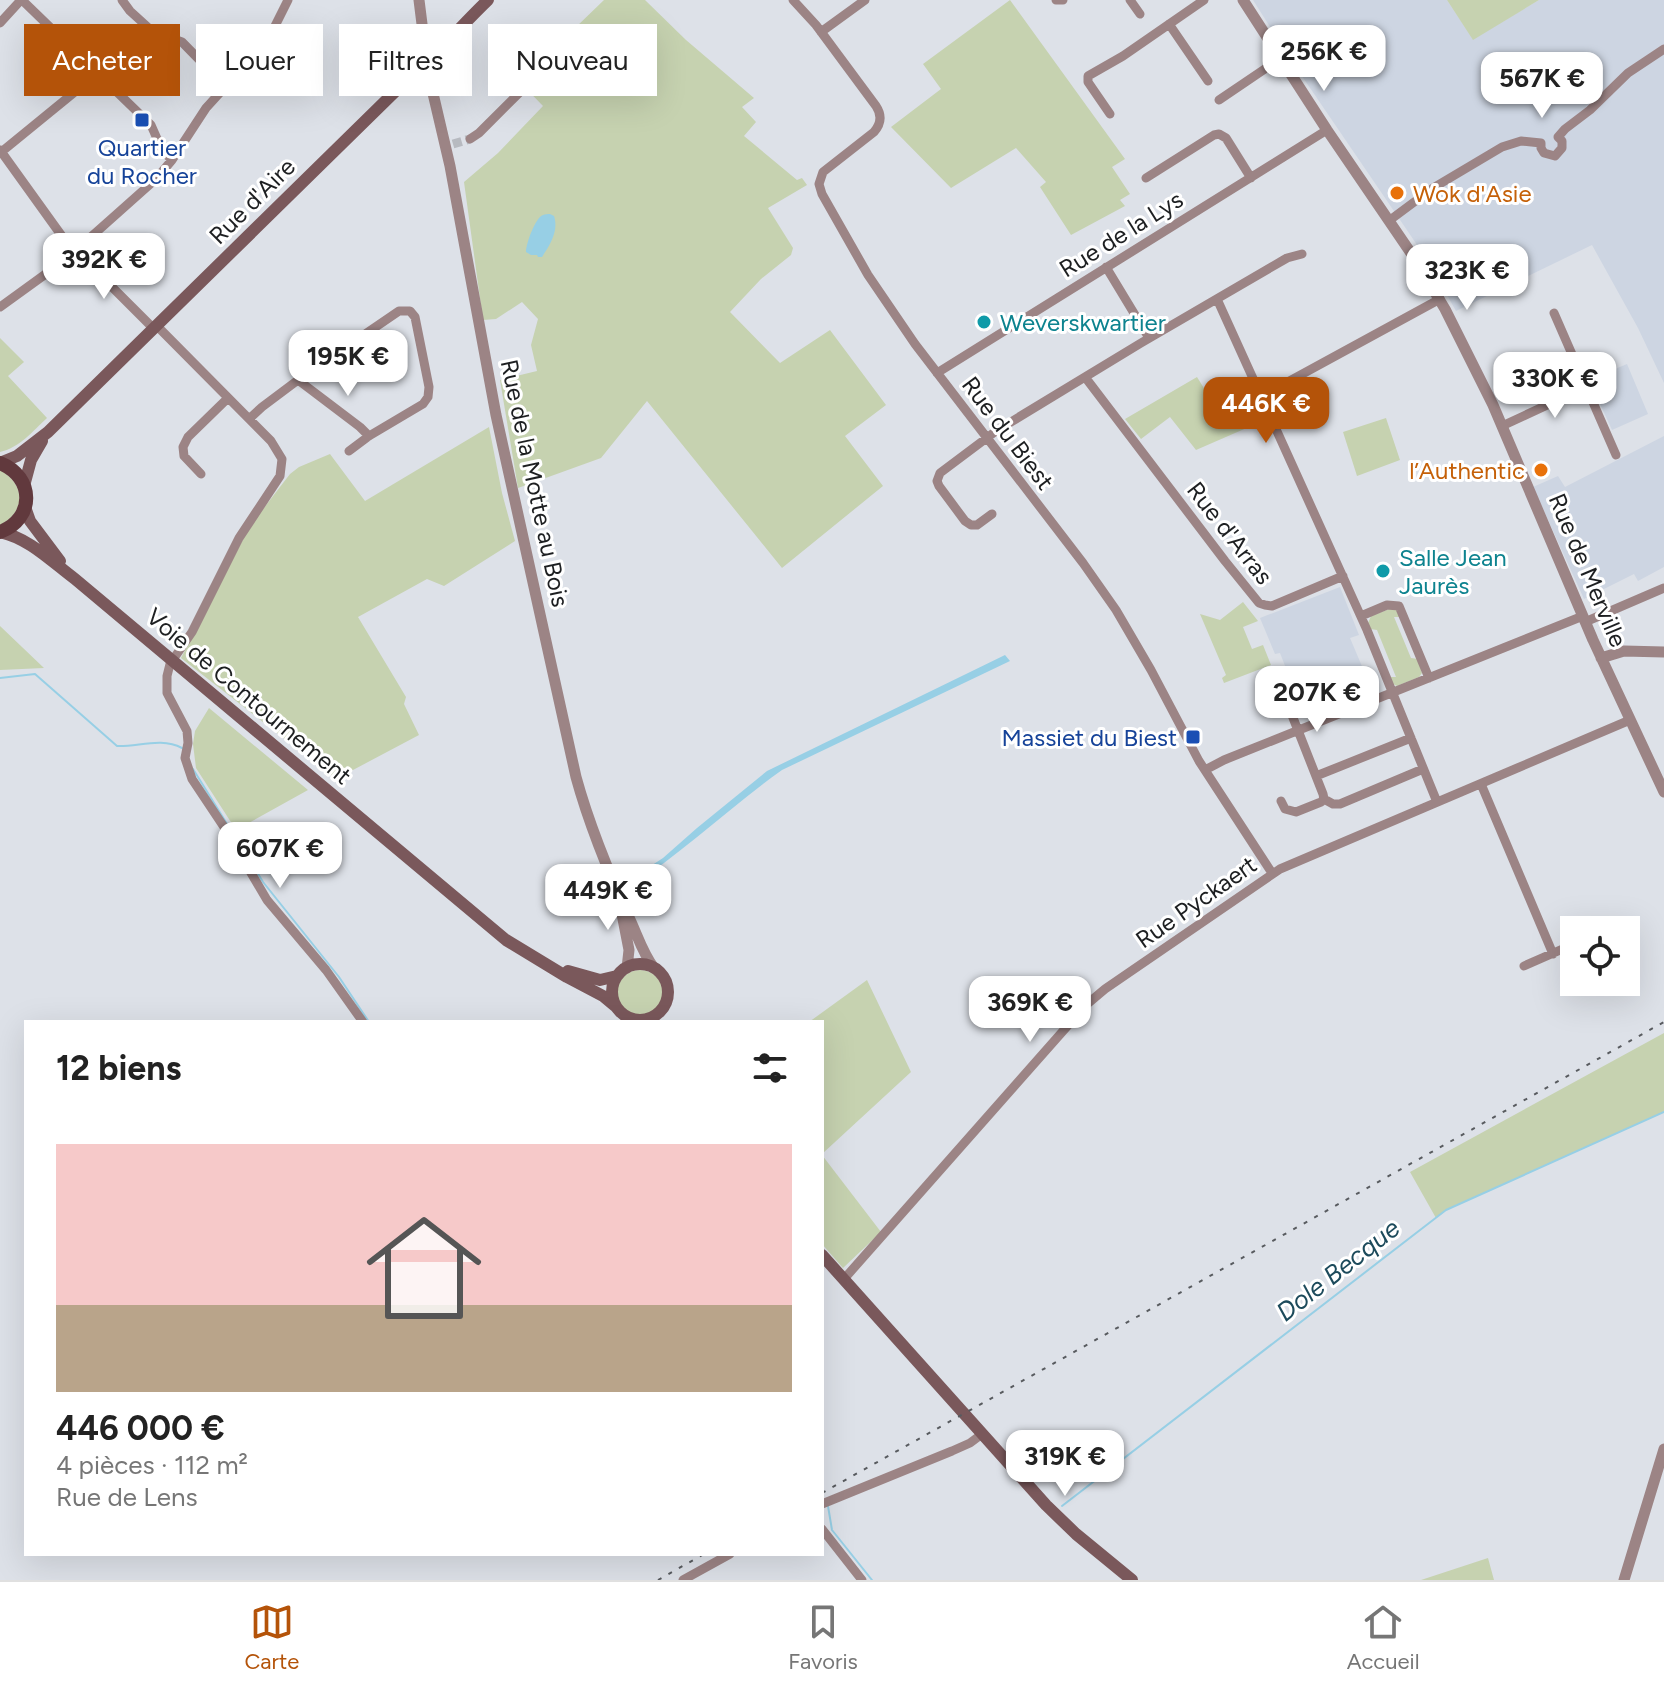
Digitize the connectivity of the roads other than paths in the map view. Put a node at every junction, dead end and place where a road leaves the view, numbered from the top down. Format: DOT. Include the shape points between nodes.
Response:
graph roads {
  1 [pos="22,0"];
  2 [pos="122,0"];
  3 [pos="288,0"];
  4 [pos="419,0"];
  5 [pos="488,0"];
  6 [pos="793,0"];
  7 [pos="865,0"];
  8 [pos="1056,0"];
  9 [pos="1063,0"];
  10 [pos="1130,0"];
  11 [pos="1204,0"];
  12 [pos="1243,0"];
  13 [pos="1140,14"];
  14 [pos="0,23"];
  15 [pos="47,24"];
  16 [pos="276,24"];
  17 [pos="422,24"];
  18 [pos="463,24"];
  19 [pos="1169,24"];
  20 [pos="821,32"];
  21 [pos="1664,49"];
  22 [pos="196,56"];
  23 [pos="1281,58"];
  24 [pos="1208,81"];
  25 [pos="69,96"];
  26 [pos="121,96"];
  27 [pos="218,96"];
  28 [pos="389,96"];
  29 [pos="439,96"];
  30 [pos="516,96"];
  31 [pos="1219,100"];
  32 [pos="1110,114"];
  33 [pos="1327,130"];
  34 [pos="1558,137"];
  35 [pos="470,139"];
  36 [pos="1541,143"];
  37 [pos="0,151"];
  38 [pos="172,160"];
  39 [pos="1146,178"];
  40 [pos="1251,178"];
  41 [pos="1390,220"];
  42 [pos="76,251"];
  43 [pos="1302,254"];
  44 [pos="1106,267"];
  45 [pos="1217,299"];
  46 [pos="1440,299"];
  47 [pos="0,307"];
  48 [pos="1554,313"];
  49 [pos="155,327"];
  50 [pos="1149,338"];
  51 [pos="937,373"];
  52 [pos="1085,377"];
  53 [pos="298,380"];
  54 [pos="1586,387"];
  55 [pos="1262,396"];
  56 [pos="228,398"];
  57 [pos="249,419"];
  58 [pos="1502,426"];
  59 [pos="48,432"];
  60 [pos="369,436"];
  61 [pos="986,437"];
  62 [pos="349,451"];
  63 [pos="1616,455"];
  64 [pos="0,463"];
  65 [pos="201,474"];
  66 [pos="24,486"];
  67 [pos="25,507"];
  68 [pos="992,514"];
  69 [pos="0,532"];
  70 [pos="1343,576"];
  71 [pos="75,579"];
  72 [pos="1664,588"];
  73 [pos="1361,616"];
  74 [pos="1584,619"];
  75 [pos="1664,652"];
  76 [pos="1601,658"];
  77 [pos="172,660"];
  78 [pos="1275,672"];
  79 [pos="1429,678"];
  80 [pos="1393,693"];
  81 [pos="1630,720"];
  82 [pos="1298,730"];
  83 [pos="1411,738"];
  84 [pos="1423,769"];
  85 [pos="1205,770"];
  86 [pos="1316,776"];
  87 [pos="1481,784"];
  88 [pos="1664,792"];
  89 [pos="1324,799"];
  90 [pos="1281,801"];
  91 [pos="1437,802"];
  92 [pos="1272,873"];
  93 [pos="619,898"];
  94 [pos="1560,951"];
  95 [pos="1553,954"];
  96 [pos="546,964"];
  97 [pos="1524,966"];
  98 [pos="654,968"];
  99 [pos="622,972"];
  100 [pos="615,1006"];
  101 [pos="664,1007"];
  102 [pos="362,1020"];
  103 [pos="635,1020"];
  104 [pos="642,1020"];
  105 [pos="667,1020"];
  106 [pos="824,1257"];
  107 [pos="844,1279"];
  108 [pos="982,1434"];
  109 [pos="1664,1449"];
  110 [pos="824,1503"];
  111 [pos="824,1532"];
  112 [pos="726,1556"];
  113 [pos="683,1580"];
  114 [pos="862,1580"];
  115 [pos="1132,1580"];
  116 [pos="1624,1580"];
  1 -- 14 [label="street"];
  1 -- 15 [label="street"];
  2 -- 22 [label="street" via="150,29 182,42"];
  3 -- 16 [label="street"];
  4 -- 17 [label="street, Rue de la Motte au Bois"];
  5 -- 18 [label="main road, Rue d'Aire"];
  6 -- 20 [label="street"];
  7 -- 20 [label="street"];
  8 -- 9 [label="street"];
  10 -- 13 [label="street"];
  11 -- 19 [label="street"];
  12 -- 23 [label="street, Rue de Merville"];
  19 -- 24 [label="street"];
  19 -- 32 [label="street" via="1088,76"];
  20 -- 51 [label="street, Rue du Biest" via="881,119 874,132 823,172 821,191 872,281"];
  21 -- 34 [label="street" via="1628,73"];
  23 -- 31 [label="street"];
  23 -- 33 [label="street, Rue de Merville"];
  25 -- 37 [label="street"];
  26 -- 38 [label="street" via="151,125 163,153"];
  27 -- 38 [label="street"];
  28 -- 49 [label="main road, Rue d'Aire"];
  29 -- 93 [label="street, Rue de la Motte au Bois" via="496,415 571,754"];
  30 -- 35 [label="street"];
  33 -- 40 [label="street, Rue de la Lys"];
  33 -- 41 [label="street, Rue de Merville"];
  34 -- 36 [label="street" via="1547,136"];
  34 -- 36 [label="street" via="1562,148 1555,156 1544,153"];
  36 -- 41 [label="street" via="1521,141 1502,147"];
  37 -- 42 [label="street"];
  38 -- 42 [label="street"];
  39 -- 40 [label="street" via="1219,134"];
  40 -- 44 [label="street, Rue de la Lys"];
  41 -- 46 [label="street, Rue de Merville"];
  42 -- 47 [label="street"];
  42 -- 49 [label="street"];
  43 -- 45 [label="street"];
  44 -- 50 [label="street"];
  44 -- 51 [label="street, Rue de la Lys"];
  45 -- 50 [label="street"];
  45 -- 55 [label="street"];
  46 -- 55 [label="street"];
  46 -- 58 [label="street, Rue de Merville"];
  48 -- 54 [label="street"];
  49 -- 56 [label="street"];
  49 -- 59 [label="main road, Rue d'Aire"];
  50 -- 52 [label="street"];
  51 -- 61 [label="street, Rue du Biest"];
  52 -- 61 [label="street"];
  52 -- 70 [label="street, Rue d'Arras" via="1259,603 1272,606"];
  53 -- 57 [label="street"];
  53 -- 60 [label="street"];
  53 -- 60 [label="street" via="399,311 412,312 428,397"];
  54 -- 58 [label="street"];
  54 -- 63 [label="street"];
  55 -- 70 [label="street"];
  56 -- 57 [label="street"];
  56 -- 65 [label="street" via="184,443 184,456"];
  57 -- 77 [label="street" via="278,451 281,472"];
  58 -- 74 [label="street, Rue de Merville"];
  59 -- 64 [label="main road, Rue d'Aire"];
  59 -- 66 [label="main road, Rue d'Aire" via="33,455"];
  60 -- 62 [label="street"];
  61 -- 68 [label="street" via="942,471 937,483 971,525"];
  61 -- 85 [label="street, Rue du Biest" via="1116,610"];
  64 -- 66 [label="main road" via="15,471"];
  66 -- 67 [label="main road"];
  67 -- 69 [label="main road" via="16,523"];
  67 -- 71 [label="main road, Voie de Contournement" via="43,540"];
  69 -- 71 [label="main road, Voie de Contournement" via="25,542"];
  70 -- 73 [label="street"];
  71 -- 77 [label="main road, Voie de Contournement"];
  72 -- 74 [label="street"];
  73 -- 79 [label="street" via="1390,604 1399,606"];
  73 -- 80 [label="street"];
  74 -- 76 [label="street, Rue de Merville"];
  74 -- 79 [label="street"];
  75 -- 76 [label="street" via="1624,651"];
  76 -- 81 [label="street, Rue de Merville"];
  77 -- 96 [label="main road, Voie de Contournement" via="479,918"];
  77 -- 102 [label="street" via="167,693 187,731 185,762 192,779 267,900"];
  78 -- 82 [label="street"];
  79 -- 80 [label="street"];
  80 -- 82 [label="street"];
  80 -- 83 [label="street"];
  81 -- 87 [label="street, Rue Pyckaert"];
  81 -- 88 [label="street, Rue de Merville"];
  82 -- 85 [label="street"];
  82 -- 86 [label="street"];
  83 -- 84 [label="street"];
  83 -- 86 [label="street"];
  84 -- 89 [label="street" via="1340,804"];
  84 -- 91 [label="street"];
  85 -- 92 [label="street, Rue du Biest"];
  86 -- 89 [label="street"];
  87 -- 91 [label="street, Rue Pyckaert"];
  87 -- 95 [label="street"];
  89 -- 90 [label="street" via="1293,812"];
  91 -- 92 [label="street, Rue Pyckaert"];
  92 -- 107 [label="street, Rue Pyckaert" via="1091,1000"];
  93 -- 98 [label="street, Rue de la Motte au Bois"];
  93 -- 99 [label="street, Rue de la Motte au Bois" via="629,950"];
  94 -- 95 [label="street"];
  95 -- 97 [label="street"];
  96 -- 99 [label="main road" via="600,980"];
  96 -- 100 [label="main road"];
  98 -- 99 [label="main road" via="642,964"];
  98 -- 101 [label="main road" via="667,984"];
  99 -- 100 [label="main road" via="613,986"];
  100 -- 103 [label="main road"];
  101 -- 104 [label="main road"];
  101 -- 105 [label="main road"];
  106 -- 107 [label="main road"];
  107 -- 108 [label="main road"];
  108 -- 110 [label="street"];
  108 -- 115 [label="main road" via="1055,1513"];
  109 -- 116 [label="street"];
  111 -- 114 [label="street"];
  112 -- 113 [label="street"];
}
